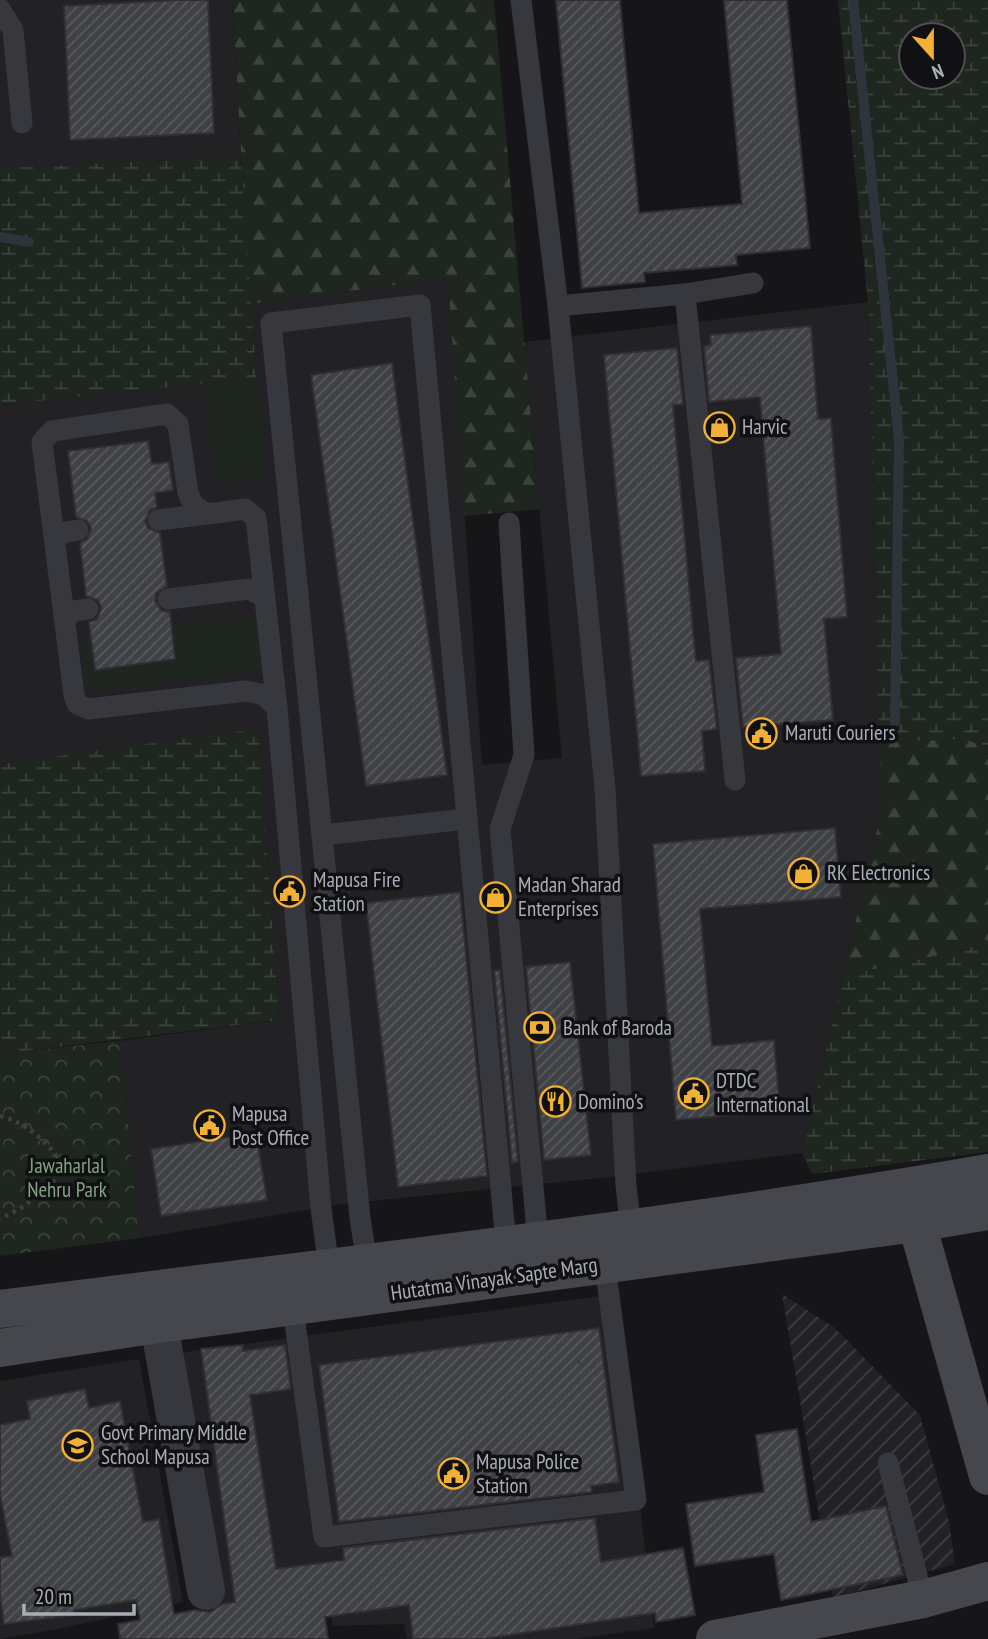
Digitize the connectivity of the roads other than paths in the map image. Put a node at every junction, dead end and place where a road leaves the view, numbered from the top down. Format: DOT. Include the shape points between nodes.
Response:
graph roads {
  1 [pos="520,0"];
  2 [pos="0,9"];
  3 [pos="22,123"];
  4 [pos="752,283"];
  5 [pos="685,294"];
  6 [pos="558,306"];
  7 [pos="208,514"];
  8 [pos="158,520"];
  9 [pos="509,523"];
  10 [pos="78,530"];
  11 [pos="55,540"];
  12 [pos="264,597"];
  13 [pos="168,600"];
  14 [pos="88,609"];
  15 [pos="65,619"];
  16 [pos="277,708"];
  17 [pos="735,780"];
  18 [pos="467,820"];
  19 [pos="323,835"];
  20 [pos="988,1173"];
  21 [pos="906,1187"];
  22 [pos="988,1211"];
  23 [pos="916,1223"];
  24 [pos="631,1228"];
  25 [pos="522,1242"];
  26 [pos="367,1262"];
  27 [pos="605,1265"];
  28 [pos="331,1284"];
  29 [pos="293,1308"];
  30 [pos="0,1309"];
  31 [pos="159,1324"];
  32 [pos="0,1348"];
  33 [pos="888,1463"];
  34 [pos="988,1476"];
  35 [pos="988,1581"];
  36 [pos="206,1591"];
  37 [pos="923,1599"];
  38 [pos="715,1639"];
  1 -- 6 [label="lane"];
  2 -- 3 [label="lane" via="13,30"];
  4 -- 5 [label="lane"];
  5 -- 6 [label="lane"];
  5 -- 17 [label="lane"];
  6 -- 24 [label="lane" via="605,789"];
  7 -- 8 [label="lane"];
  7 -- 11 [label="lane" via="194,506 188,493 178,424 167,414 52,431 41,442"];
  7 -- 12 [label="lane" via="245,509 256,518"];
  9 -- 25 [label="lane" via="524,755 500,829"];
  10 -- 11 [label="lane" via="62,533"];
  11 -- 15 [label="lane"];
  12 -- 13 [label="lane" via="249,589"];
  12 -- 16 [label="lane"];
  14 -- 15 [label="lane" via="74,611"];
  15 -- 16 [label="lane" via="74,695 77,704 88,709 246,691 264,695"];
  16 -- 28 [label="lane"];
  18 -- 19 [label="lane"];
  18 -- 19 [label="lane" via="420,305 271,323"];
  18 -- 25 [label="lane"];
  19 -- 26 [label="lane"];
  20 -- 21 [label="main road, Hutatma Vinayak Sapte Marg"];
  21 -- 23 [label="main road"];
  21 -- 24 [label="main road, Hutatma Vinayak Sapte Marg"];
  22 -- 23 [label="main road, Hutatma Vinayak Sapte Marg"];
  23 -- 27 [label="main road, Hutatma Vinayak Sapte Marg"];
  23 -- 34 [label="main road"];
  24 -- 25 [label="main road, Hutatma Vinayak Sapte Marg"];
  25 -- 26 [label="main road, Hutatma Vinayak Sapte Marg"];
  26 -- 28 [label="main road, Hutatma Vinayak Sapte Marg"];
  27 -- 28 [label="main road, Hutatma Vinayak Sapte Marg"];
  27 -- 29 [label="lane" via="636,1500 324,1537"];
  28 -- 29 [label="main road, Hutatma Vinayak Sapte Marg"];
  28 -- 30 [label="main road, Hutatma Vinayak Sapte Marg"];
  29 -- 31 [label="main road, Hutatma Vinayak Sapte Marg"];
  31 -- 32 [label="main road, Hutatma Vinayak Sapte Marg"];
  31 -- 36 [label="street"];
  33 -- 37 [label="lane"];
  35 -- 37 [label="main road"];
  37 -- 38 [label="main road"];
}
